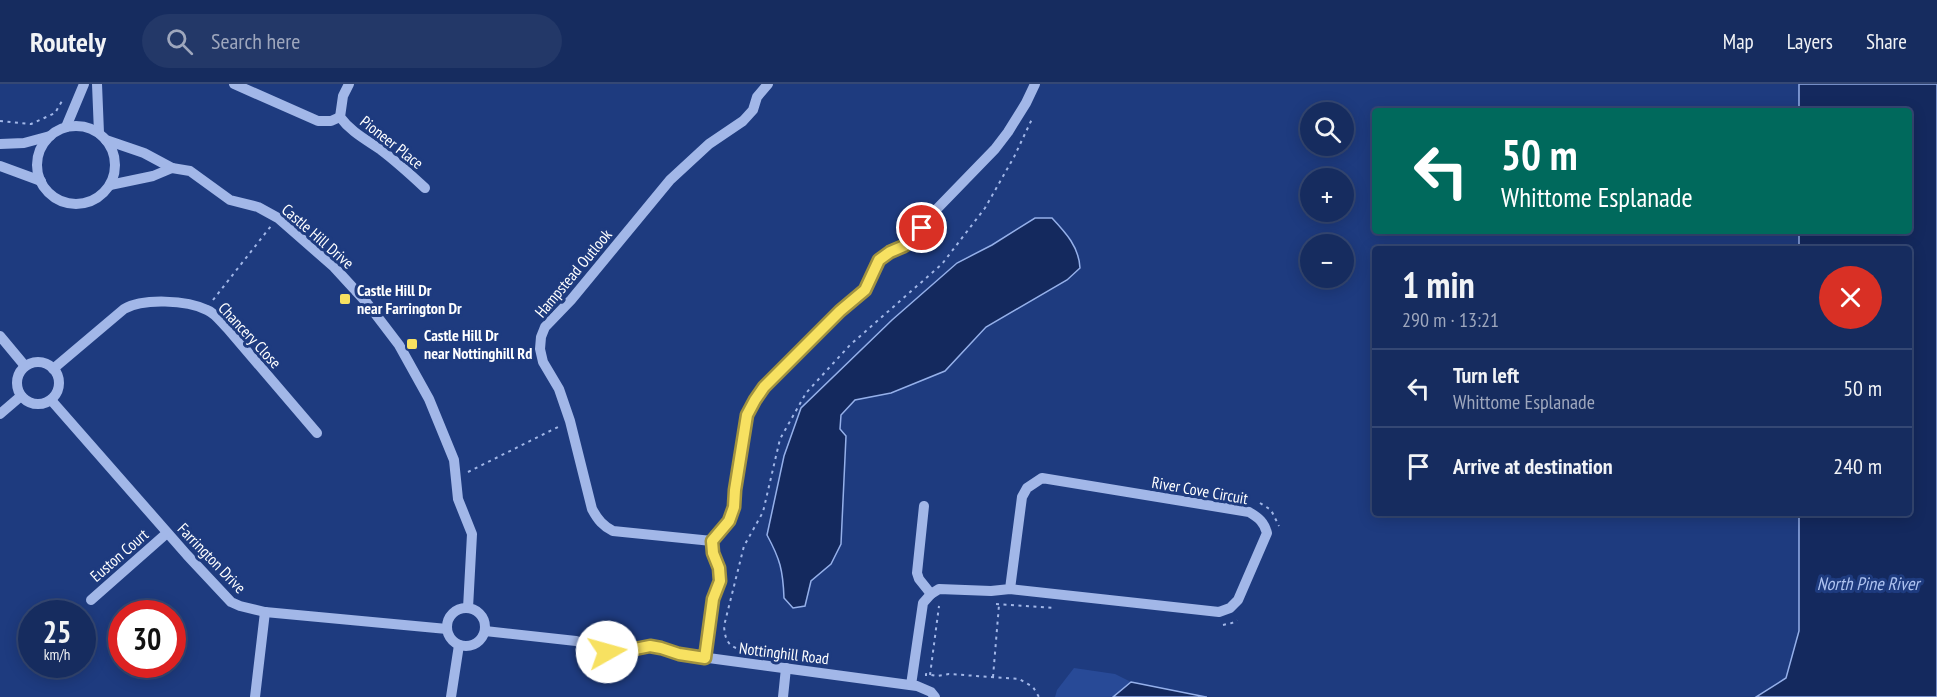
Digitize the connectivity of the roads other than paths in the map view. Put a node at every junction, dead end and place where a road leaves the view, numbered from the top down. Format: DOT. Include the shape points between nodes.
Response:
graph roads {
  1 [pos="84,84"];
  2 [pos="96,84"];
  3 [pos="234,84"];
  4 [pos="349,84"];
  5 [pos="768,84"];
  6 [pos="1035,84"];
  7 [pos="340,117"];
  8 [pos="66,127"];
  9 [pos="50,136"];
  10 [pos="102,136"];
  11 [pos="0,144"];
  12 [pos="0,166"];
  13 [pos="172,168"];
  14 [pos="41,181"];
  15 [pos="110,185"];
  16 [pos="425,188"];
  17 [pos="0,336"];
  18 [pos="25,366"];
  19 [pos="53,369"];
  20 [pos="21,396"];
  21 [pos="51,400"];
  22 [pos="0,414"];
  23 [pos="317,433"];
  24 [pos="924,506"];
  25 [pos="167,533"];
  26 [pos="712,541"];
  27 [pos="1010,589"];
  28 [pos="931,594"];
  29 [pos="91,600"];
  30 [pos="468,608"];
  31 [pos="265,612"];
  32 [pos="447,629"];
  33 [pos="485,631"];
  34 [pos="459,645"];
  35 [pos="705,658"];
  36 [pos="786,668"];
  37 [pos="911,685"];
  38 [pos="255,697"];
  39 [pos="451,697"];
  40 [pos="783,697"];
  41 [pos="935,697"];
  1 -- 8 [label="street"];
  2 -- 10 [label="street"];
  3 -- 7 [label="street" via="318,122"];
  4 -- 7 [label="street, Pioneer Place"];
  5 -- 26 [label="street, Hampstead Outlook" via="743,121 708,144 670,180 545,327 541,337 543,362 559,389 597,518 614,531"];
  6 -- 26 [label="street" via="995,149 930,216 915,239 879,260 865,290 764,387 747,415 734,507 729,521"];
  7 -- 16 [label="street, Pioneer Place"];
  8 -- 9 [label="street"];
  8 -- 10 [label="street" via="88,128"];
  9 -- 11 [label="street"];
  9 -- 14 [label="street" via="38,157"];
  10 -- 13 [label="street, Castle Hill Drive"];
  10 -- 15 [label="street" via="115,162"];
  12 -- 14 [label="street"];
  13 -- 15 [label="street"];
  13 -- 30 [label="street, Castle Hill Drive" via="190,171 230,200 258,207 278,218 334,267 399,345 429,399 454,460 455,488 472,534"];
  14 -- 15 [label="street" via="57,199 80,204 92,201"];
  17 -- 18 [label="street"];
  18 -- 19 [label="street" via="40,362"];
  18 -- 20 [label="street" via="17,383"];
  19 -- 21 [label="street" via="59,385"];
  19 -- 23 [label="street, Chancery Close" via="133,304 177,303 206,309 228,328"];
  20 -- 21 [label="street" via="35,404"];
  20 -- 22 [label="street"];
  21 -- 25 [label="street, Farrington Drive"];
  24 -- 28 [label="street" via="917,573"];
  25 -- 29 [label="street, Euston Court"];
  25 -- 31 [label="street, Farrington Drive" via="231,602"];
  26 -- 35 [label="street" via="720,581 713,599"];
  27 -- 27 [label="street, River Cove Circuit" via="1219,612 1238,600 1267,533 1259,518 1249,513 1042,478 1022,496"];
  27 -- 28 [label="street, River Cove Circuit" via="939,589"];
  28 -- 37 [label="street" via="923,603"];
  30 -- 32 [label="street" via="452,613"];
  30 -- 33 [label="street" via="483,619"];
  31 -- 32 [label="street, Farrington Drive"];
  31 -- 38 [label="street"];
  32 -- 34 [label="street" via="450,639"];
  33 -- 34 [label="street" via="478,643"];
  33 -- 35 [label="street, Nottinghill Road" via="576,641 607,652 650,646"];
  34 -- 39 [label="street"];
  35 -- 36 [label="street, Nottinghill Road"];
  36 -- 37 [label="street, Nottinghill Road"];
  36 -- 40 [label="street"];
  37 -- 41 [label="street, Nottinghill Road" via="926,689"];
}
